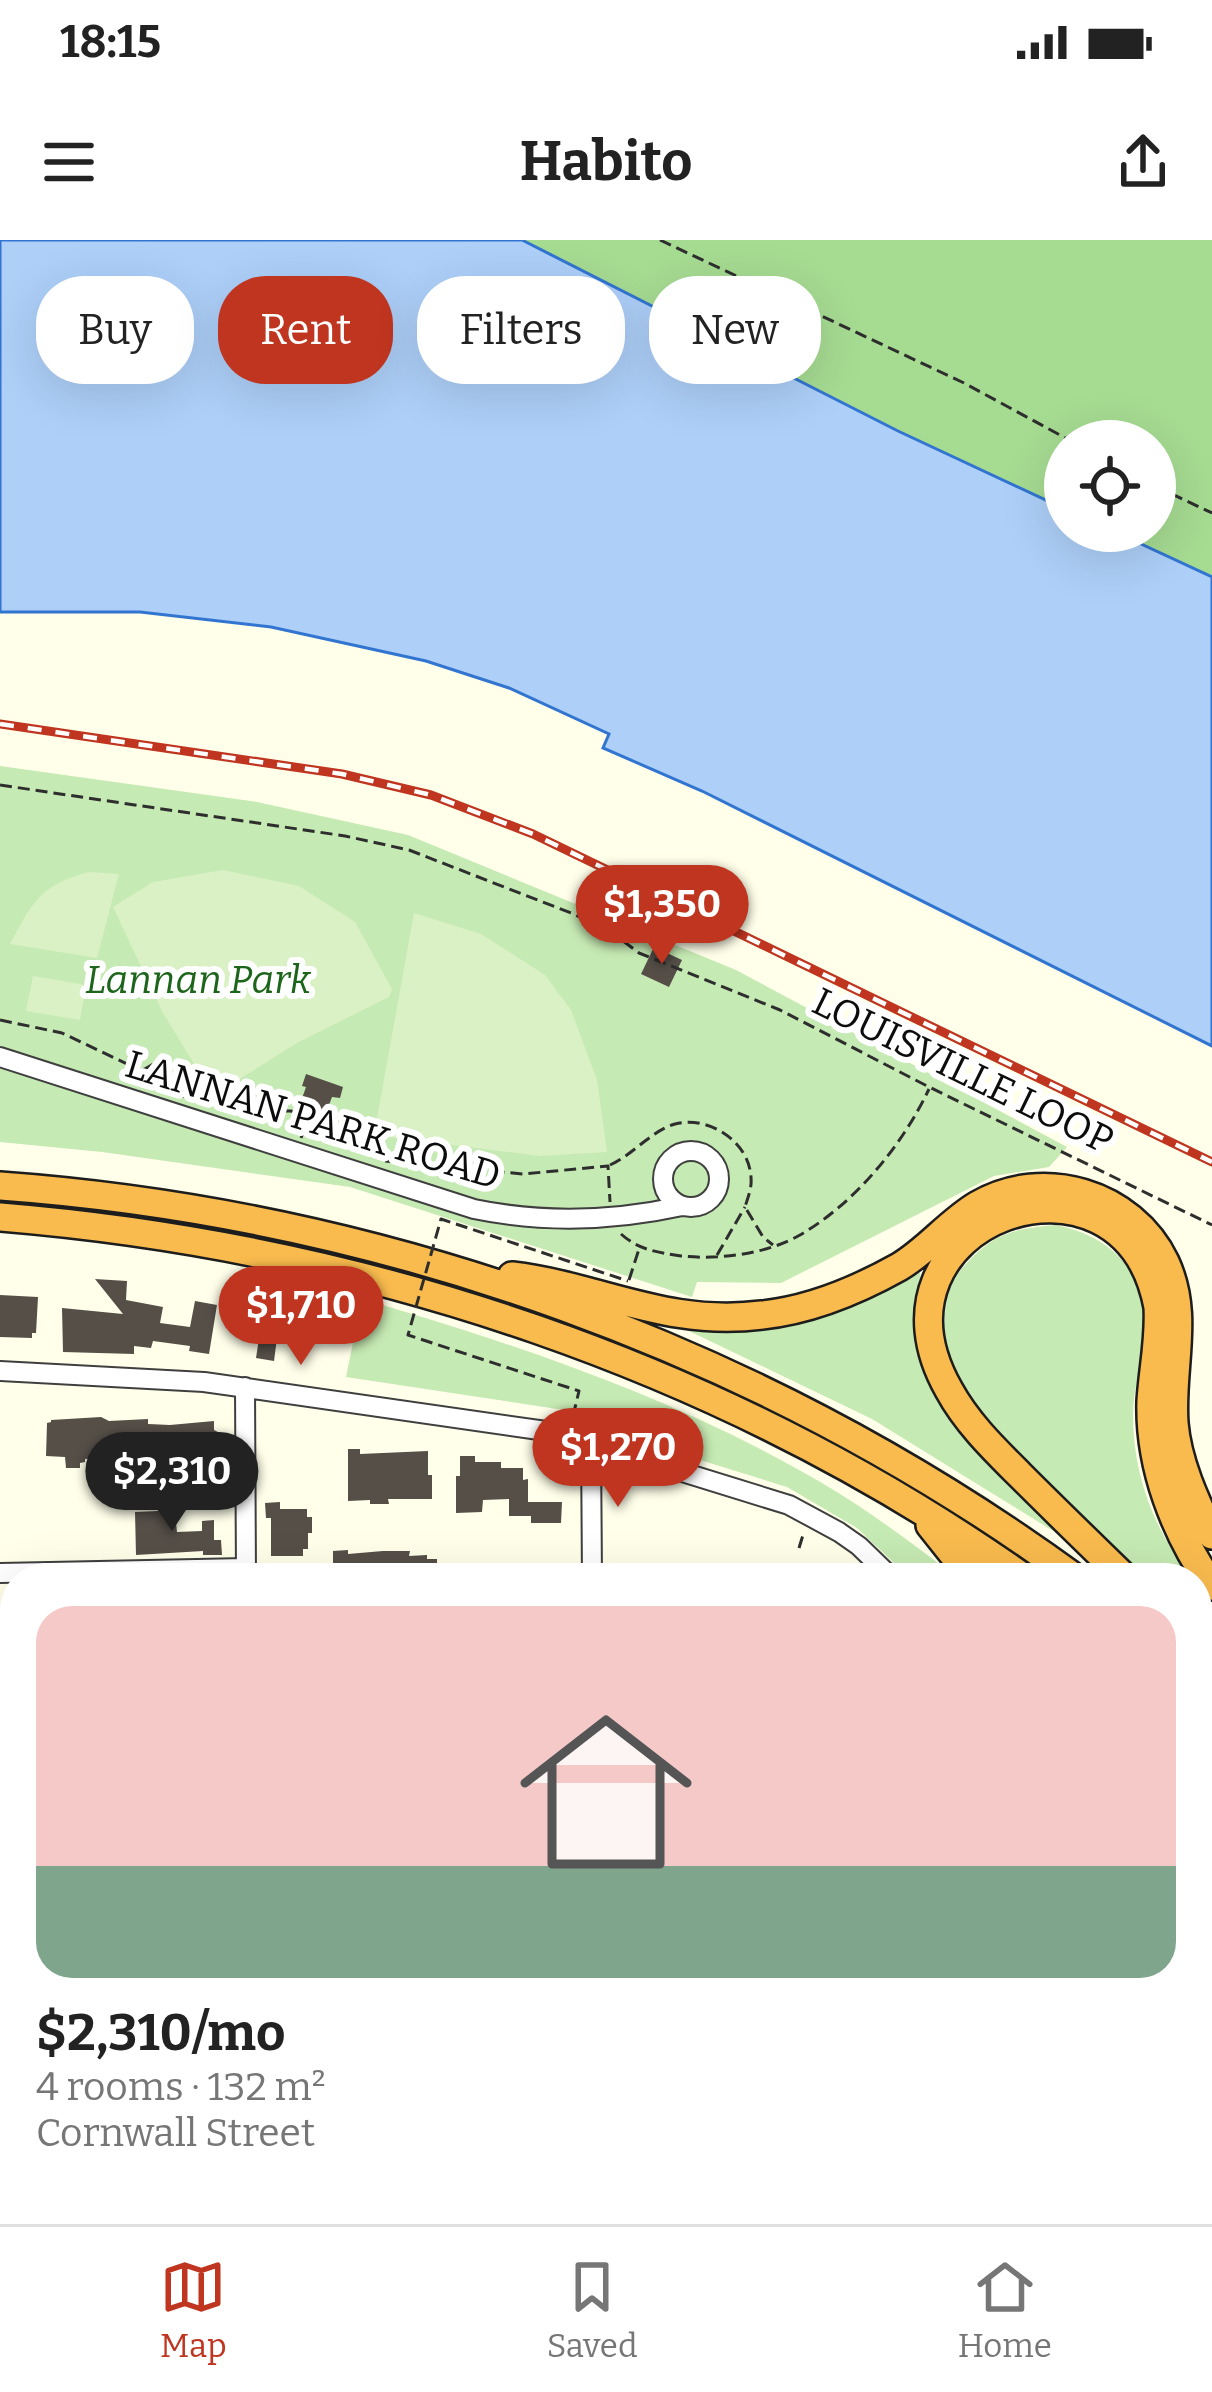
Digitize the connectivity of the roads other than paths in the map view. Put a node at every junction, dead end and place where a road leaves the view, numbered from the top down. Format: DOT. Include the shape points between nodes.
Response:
graph roads {
  1 [pos="0,1057"];
  2 [pos="0,1186"];
  3 [pos="682,1206"];
  4 [pos="0,1217"];
  5 [pos="449,1268"];
  6 [pos="0,1371"];
  7 [pos="245,1387"];
  8 [pos="591,1442"];
  9 [pos="920,1512"];
  10 [pos="1212,1535"];
  11 [pos="246,1563"];
  12 [pos="592,1563"];
  13 [pos="875,1563"];
  14 [pos="960,1563"];
  15 [pos="1003,1563"];
  16 [pos="1054,1563"];
  17 [pos="1111,1563"];
  18 [pos="1198,1563"];
  1 -- 3 [label="street, LANNAN PARK ROAD" via="490,1212 597,1218"];
  2 -- 5 [label="highway" via="225,1215"];
  4 -- 9 [label="highway" via="266,1254 490,1313 727,1406"];
  5 -- 10 [label="highway" via="553,1281 681,1316 766,1315 870,1282 1006,1192 1048,1187 1086,1194 1138,1224 1170,1273 1179,1310 1175,1438"];
  5 -- 16 [label="highway" via="585,1314 743,1382 911,1470"];
  6 -- 7 [label="street"];
  7 -- 8 [label="street"];
  7 -- 11 [label="street"];
  8 -- 12 [label="street"];
  8 -- 13 [label="street" via="790,1505"];
  9 -- 14 [label="highway"];
  9 -- 15 [label="highway"];
  17 -- 18 [label="highway" via="982,1436 936,1360 930,1310 940,1275 969,1236 1007,1215 1045,1208 1088,1217 1119,1235 1143,1264 1158,1307 1151,1403 1158,1467"];
}
